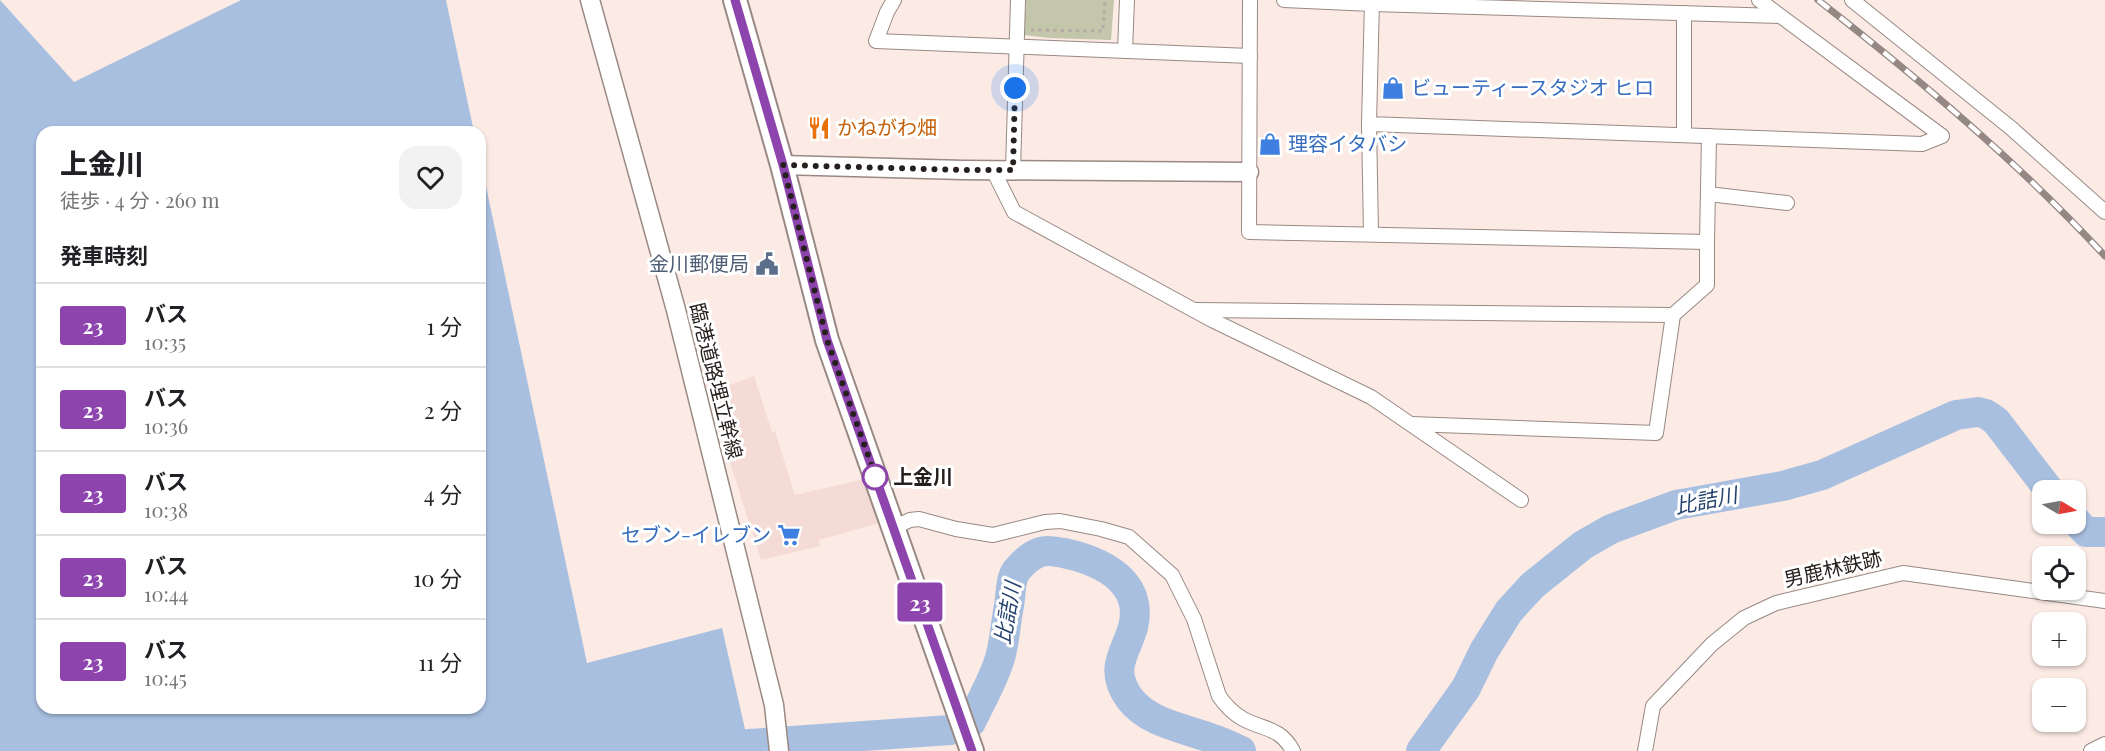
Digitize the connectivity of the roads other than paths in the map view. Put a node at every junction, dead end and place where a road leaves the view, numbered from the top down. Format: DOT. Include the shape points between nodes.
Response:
graph roads {
  1 [pos="590,0"];
  2 [pos="735,0"];
  3 [pos="894,0"];
  4 [pos="1018,0"];
  5 [pos="1127,0"];
  6 [pos="1250,0"];
  7 [pos="1284,0"];
  8 [pos="1759,0"];
  9 [pos="1852,0"];
  10 [pos="1372,2"];
  11 [pos="1684,13"];
  12 [pos="1780,16"];
  13 [pos="1016,46"];
  14 [pos="1125,51"];
  15 [pos="1250,56"];
  16 [pos="1369,124"];
  17 [pos="1684,135"];
  18 [pos="1709,136"];
  19 [pos="783,165"];
  20 [pos="993,170"];
  21 [pos="1013,170"];
  22 [pos="1249,172"];
  23 [pos="1708,194"];
  24 [pos="1787,203"];
  25 [pos="2105,212"];
  26 [pos="1371,234"];
  27 [pos="1707,242"];
  28 [pos="1194,310"];
  29 [pos="1673,315"];
  30 [pos="1411,424"];
  31 [pos="1521,500"];
  32 [pos="893,528"];
  33 [pos="2105,601"];
  34 [pos="2105,744"];
  35 [pos="779,751"];
  36 [pos="972,751"];
  37 [pos="1293,751"];
  38 [pos="1645,751"];
  39 [pos="2091,751"];
  1 -- 35 [label="street, 臨港道路埋立幹線" via="676,310 774,705"];
  2 -- 19 [label="main road"];
  3 -- 13 [label="street" via="876,41"];
  4 -- 13 [label="street"];
  5 -- 14 [label="street"];
  6 -- 15 [label="street"];
  7 -- 10 [label="street"];
  8 -- 12 [label="street"];
  9 -- 25 [label="street" via="2011,128"];
  10 -- 11 [label="street"];
  10 -- 16 [label="street"];
  11 -- 12 [label="street"];
  11 -- 17 [label="street"];
  12 -- 18 [label="street" via="1942,136 1922,144"];
  13 -- 14 [label="street"];
  13 -- 21 [label="street"];
  14 -- 15 [label="street"];
  15 -- 22 [label="street"];
  16 -- 17 [label="street"];
  16 -- 26 [label="street"];
  17 -- 18 [label="street"];
  18 -- 23 [label="street"];
  19 -- 20 [label="street"];
  19 -- 32 [label="main road" via="827,340"];
  20 -- 21 [label="street"];
  20 -- 28 [label="street" via="1014,212"];
  21 -- 22 [label="street"];
  22 -- 26 [label="street" via="1249,232"];
  23 -- 24 [label="street"];
  23 -- 27 [label="street"];
  26 -- 27 [label="street"];
  27 -- 29 [label="street" via="1707,285"];
  28 -- 29 [label="street"];
  28 -- 30 [label="street" via="1371,397"];
  29 -- 30 [label="street" via="1656,433"];
  30 -- 31 [label="street"];
  32 -- 36 [label="main road"];
  32 -- 37 [label="street" via="919,519 993,535 1060,521 1129,537 1172,575 1194,619 1226,707 1241,718 1279,733"];
  33 -- 38 [label="street, 男鹿林鉄跡" via="1903,573 1776,603 1744,618 1712,644 1653,706"];
  34 -- 39 [label="street"];
}
